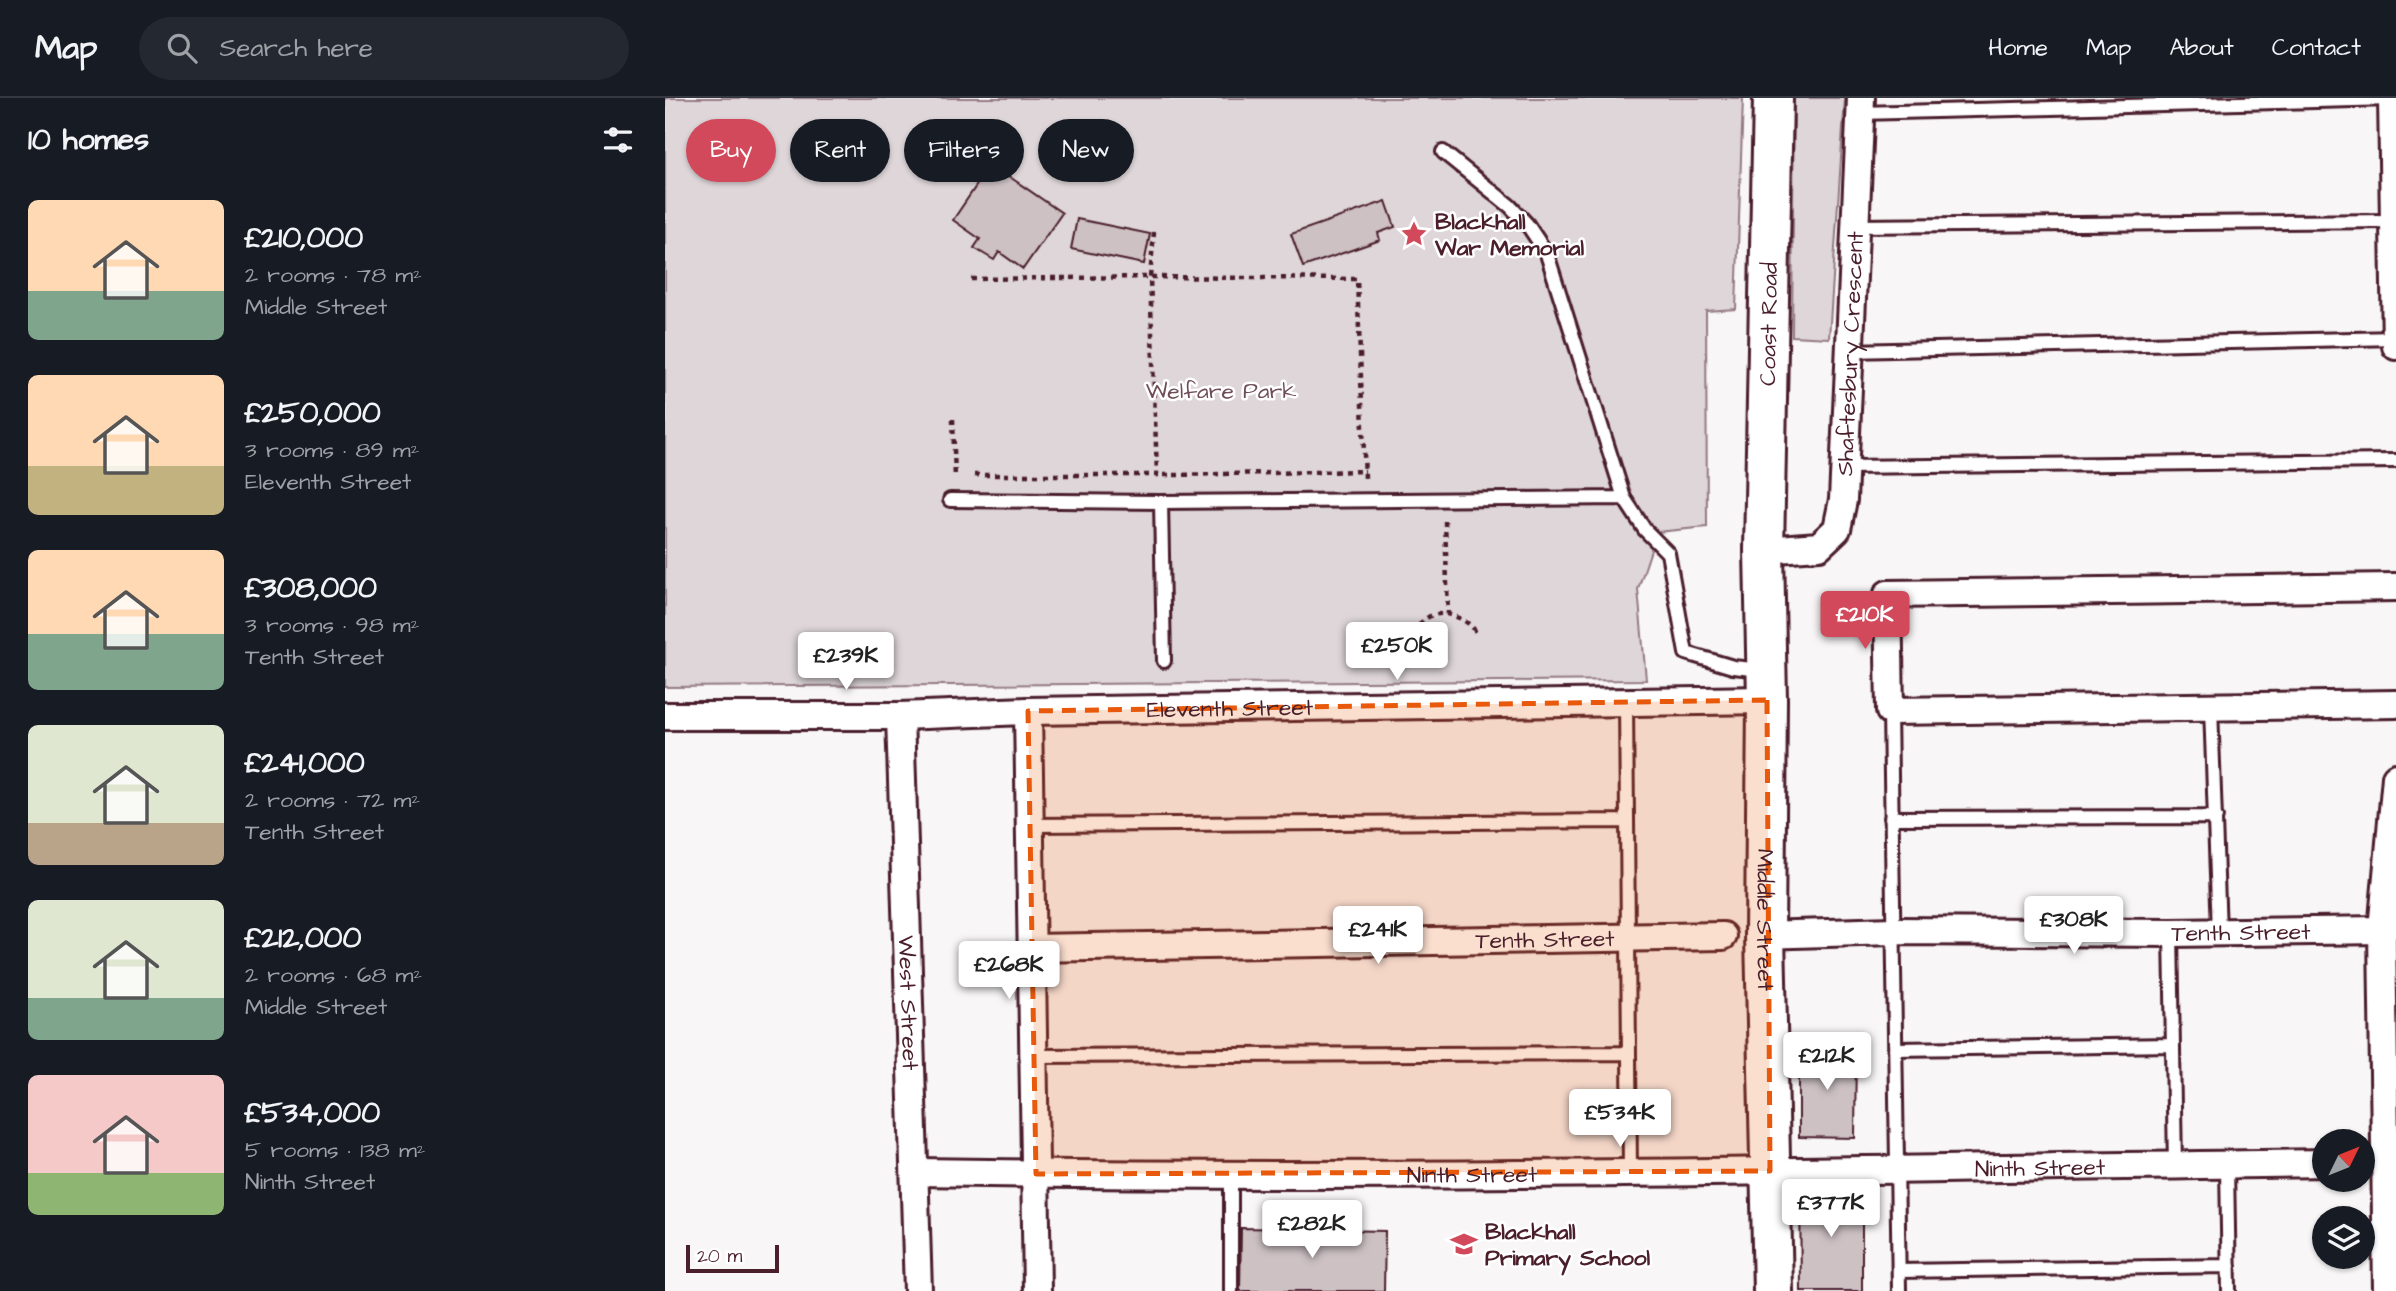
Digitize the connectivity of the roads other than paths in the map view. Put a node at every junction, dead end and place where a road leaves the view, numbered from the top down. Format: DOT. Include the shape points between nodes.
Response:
graph roads {
  1 [pos="1773,98"];
  2 [pos="2392,98"];
  3 [pos="1861,106"];
  4 [pos="1443,152"];
  5 [pos="2394,222"];
  6 [pos="1855,226"];
  7 [pos="2396,338"];
  8 [pos="2396,346"];
  9 [pos="1850,351"];
  10 [pos="2396,461"];
  11 [pos="1844,467"];
  12 [pos="1624,498"];
  13 [pos="954,500"];
  14 [pos="1161,502"];
  15 [pos="1764,550"];
  16 [pos="2396,587"];
  17 [pos="1164,661"];
  18 [pos="1767,685"];
  19 [pos="1626,702"];
  20 [pos="2396,704"];
  21 [pos="2211,707"];
  22 [pos="1890,710"];
  23 [pos="1028,711"];
  24 [pos="665,716"];
  25 [pos="900,716"];
  26 [pos="2396,777"];
  27 [pos="2216,817"];
  28 [pos="1892,818"];
  29 [pos="1627,821"];
  30 [pos="1030,825"];
  31 [pos="2389,926"];
  32 [pos="1893,931"];
  33 [pos="2220,932"];
  34 [pos="2171,933"];
  35 [pos="1765,935"];
  36 [pos="1723,936"];
  37 [pos="1626,939"];
  38 [pos="1031,948"];
  39 [pos="2173,1045"];
  40 [pos="1895,1049"];
  41 [pos="1629,1053"];
  42 [pos="1034,1056"];
  43 [pos="2375,1147"];
  44 [pos="2312,1163"];
  45 [pos="2175,1165"];
  46 [pos="2227,1165"];
  47 [pos="1897,1169"];
  48 [pos="1770,1171"];
  49 [pos="916,1172"];
  50 [pos="1630,1172"];
  51 [pos="2375,1172"];
  52 [pos="1037,1174"];
  53 [pos="1231,1174"];
  54 [pos="2229,1266"];
  55 [pos="1899,1271"];
  56 [pos="918,1291"];
  57 [pos="1037,1291"];
  58 [pos="1231,1291"];
  59 [pos="1773,1291"];
  60 [pos="1899,1291"];
  61 [pos="2229,1291"];
  62 [pos="2388,1291"];
  1 -- 15 [label="main road, Coast Road"];
  2 -- 3 [label="lane"];
  2 -- 5 [label="street"];
  3 -- 6 [label="street, Shaftesbury Crescent"];
  4 -- 12 [label="lane" via="1510,206 1547,254"];
  5 -- 6 [label="lane"];
  5 -- 7 [label="street"];
  6 -- 9 [label="street, Shaftesbury Crescent"];
  7 -- 8 [label="street"];
  7 -- 9 [label="lane"];
  9 -- 11 [label="street, Shaftesbury Crescent"];
  10 -- 11 [label="lane"];
  11 -- 15 [label="street, Shaftesbury Crescent" via="1837,529 1819,546"];
  12 -- 14 [label="lane"];
  12 -- 18 [label="lane" via="1645,530 1668,553 1686,653 1733,667"];
  13 -- 14 [label="lane"];
  14 -- 17 [label="lane"];
  15 -- 18 [label="main road, Middle Street"];
  16 -- 22 [label="street" via="1888,594"];
  18 -- 19 [label="street, Eleventh Street"];
  18 -- 35 [label="main road, Middle Street"];
  19 -- 23 [label="street, Eleventh Street"];
  19 -- 29 [label="lane"];
  20 -- 21 [label="street"];
  21 -- 22 [label="street"];
  21 -- 27 [label="lane"];
  22 -- 28 [label="lane"];
  23 -- 25 [label="street, Eleventh Street"];
  23 -- 30 [label="street"];
  24 -- 25 [label="street, Eleventh Street"];
  25 -- 49 [label="street, West Street"];
  26 -- 31 [label="street"];
  27 -- 28 [label="lane"];
  27 -- 33 [label="lane"];
  28 -- 32 [label="lane"];
  29 -- 30 [label="lane"];
  29 -- 37 [label="lane"];
  30 -- 38 [label="street"];
  31 -- 33 [label="street, Tenth Street"];
  31 -- 43 [label="street"];
  32 -- 34 [label="street, Tenth Street"];
  32 -- 35 [label="street, Tenth Street"];
  32 -- 40 [label="lane"];
  33 -- 34 [label="street, Tenth Street"];
  34 -- 39 [label="lane"];
  35 -- 48 [label="main road, Middle Street"];
  36 -- 37 [label="street, Tenth Street"];
  37 -- 38 [label="street, Tenth Street"];
  37 -- 41 [label="lane"];
  38 -- 42 [label="street"];
  39 -- 40 [label="lane"];
  39 -- 45 [label="lane"];
  40 -- 47 [label="lane"];
  41 -- 42 [label="lane"];
  41 -- 50 [label="lane"];
  42 -- 52 [label="street"];
  44 -- 46 [label="street, Ninth Street"];
  45 -- 46 [label="street, Ninth Street"];
  45 -- 47 [label="street, Ninth Street"];
  46 -- 54 [label="lane"];
  47 -- 48 [label="street, Ninth Street"];
  47 -- 55 [label="lane"];
  48 -- 50 [label="street, Ninth Street"];
  48 -- 59 [label="main road, Middle Street"];
  49 -- 52 [label="street, Ninth Street"];
  49 -- 56 [label="street, West Street"];
  50 -- 53 [label="street, Ninth Street"];
  51 -- 62 [label="street"];
  52 -- 53 [label="street, Ninth Street"];
  52 -- 57 [label="street"];
  53 -- 58 [label="lane"];
  54 -- 55 [label="lane"];
  54 -- 61 [label="lane"];
  55 -- 60 [label="lane"];
}
